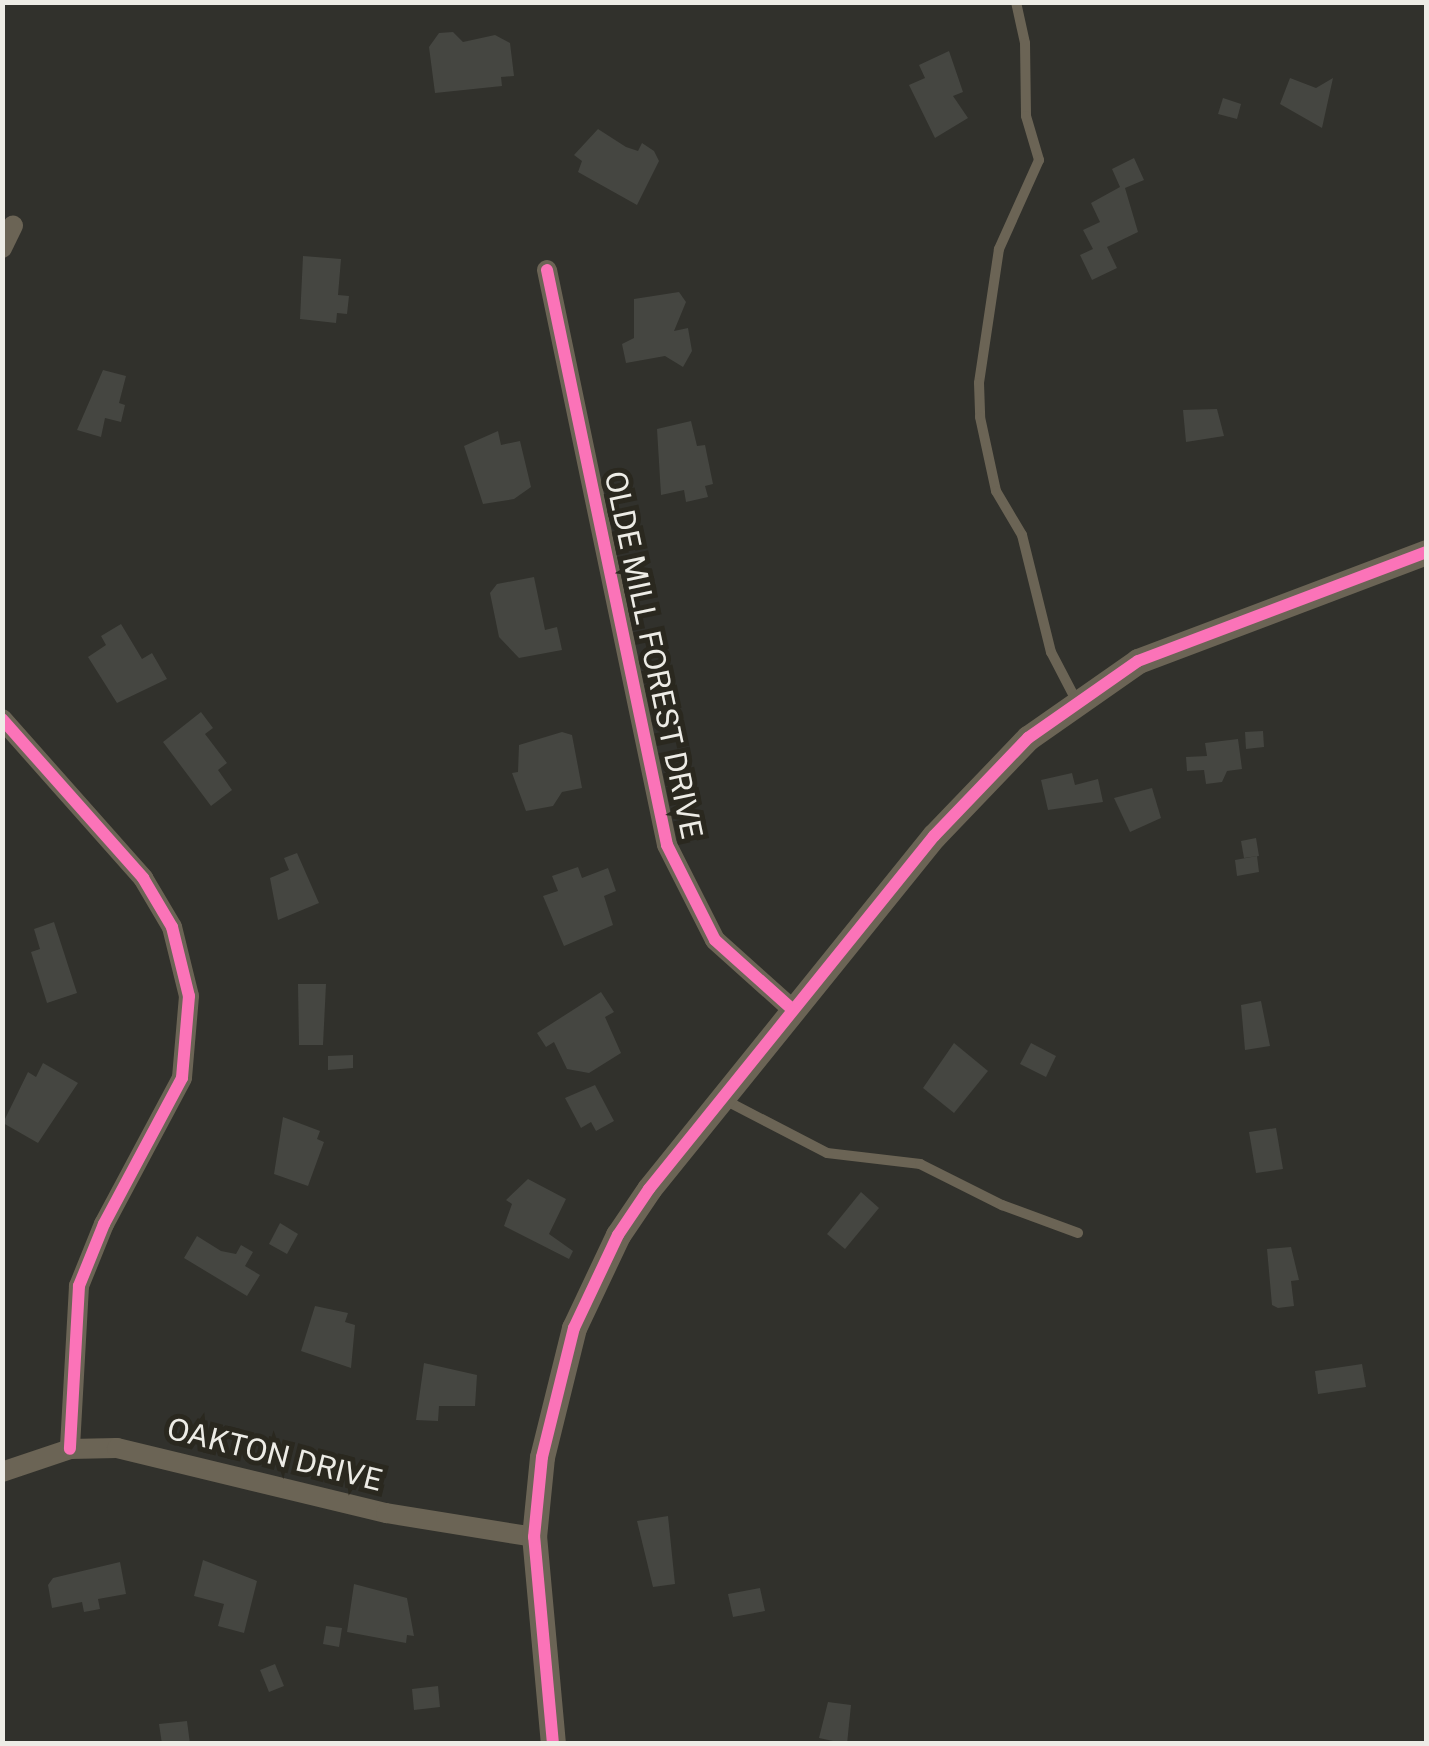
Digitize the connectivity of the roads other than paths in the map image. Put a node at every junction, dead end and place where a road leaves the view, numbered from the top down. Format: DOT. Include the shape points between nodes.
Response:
graph roads {
  1 [pos="1016,2"];
  2 [pos="13,226"];
  3 [pos="2,248"];
  4 [pos="547,270"];
  5 [pos="1426,552"];
  6 [pos="1076,700"];
  7 [pos="2,719"];
  8 [pos="792,1010"];
  9 [pos="720,1098"];
  10 [pos="1078,1233"];
  11 [pos="70,1449"];
  12 [pos="2,1472"];
  13 [pos="534,1537"];
  14 [pos="553,1744"];
  1 -- 6 [label="lane" via="1025,43 1026,116 1039,160 998,250 980,417 996,491 1022,535 1052,652"];
  2 -- 3 [label="street"];
  4 -- 8 [label="street, OLDE MILL FOREST DRIVE" via="667,845 715,940"];
  5 -- 6 [label="street" via="1165,650"];
  6 -- 8 [label="street" via="961,804"];
  7 -- 11 [label="street" via="143,878 172,926 189,996 182,1078 104,1224 80,1286"];
  8 -- 9 [label="street"];
  9 -- 10 [label="lane" via="827,1152 920,1164 1002,1206"];
  9 -- 13 [label="street" via="649,1188 594,1280 558,1377"];
  11 -- 12 [label="street, OAKTON DRIVE"];
  11 -- 13 [label="street, OAKTON DRIVE" via="166,1455 386,1513"];
  13 -- 14 [label="street"];
}
